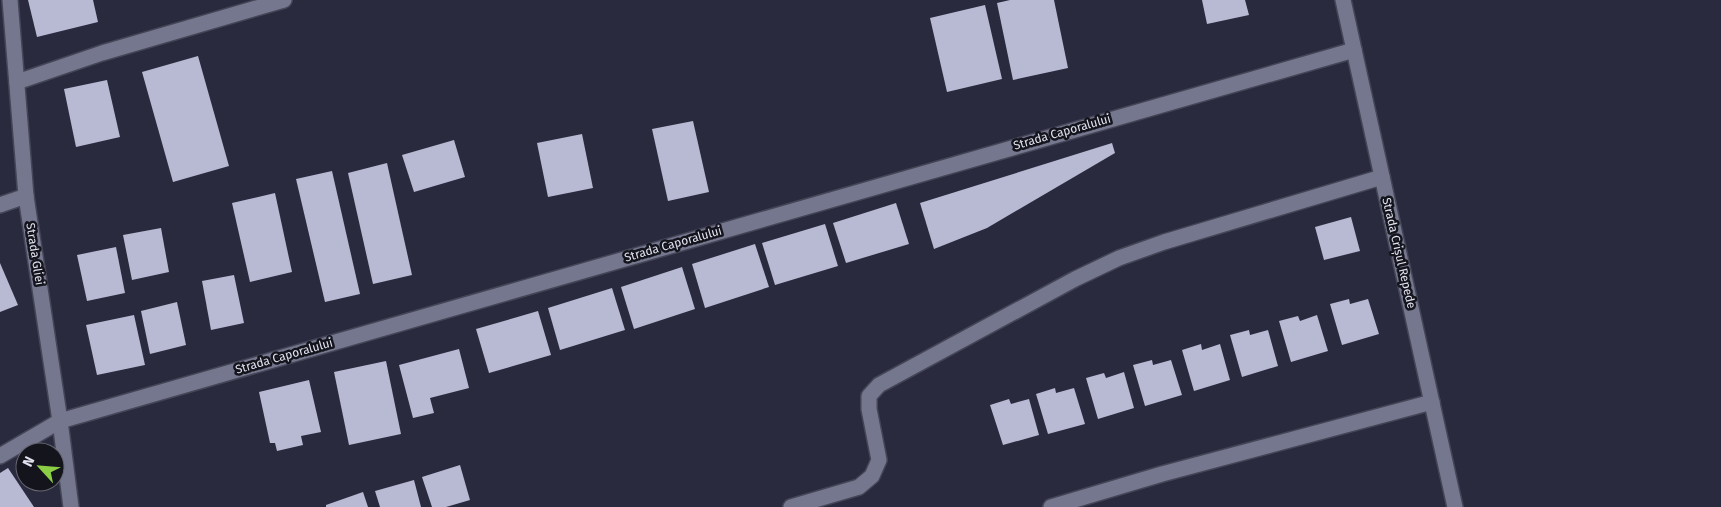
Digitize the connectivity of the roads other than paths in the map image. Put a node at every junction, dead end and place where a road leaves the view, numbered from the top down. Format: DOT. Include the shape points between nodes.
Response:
graph roads {
  1 [pos="10,0"];
  2 [pos="284,0"];
  3 [pos="1342,0"];
  4 [pos="1354,50"];
  5 [pos="16,82"];
  6 [pos="1382,178"];
  7 [pos="26,196"];
  8 [pos="0,205"];
  9 [pos="1432,402"];
  10 [pos="60,420"];
  11 [pos="0,456"];
  12 [pos="71,507"];
  13 [pos="791,507"];
  14 [pos="1051,507"];
  15 [pos="1455,507"];
  1 -- 5 [label="street, Strada Gliei"];
  2 -- 5 [label="street" via="102,53"];
  3 -- 4 [label="street, Strada Crișul Repede"];
  4 -- 6 [label="street, Strada Crișul Repede"];
  4 -- 10 [label="street, Strada Caporalului"];
  5 -- 7 [label="street, Strada Gliei"];
  6 -- 9 [label="street, Strada Crișul Repede"];
  6 -- 13 [label="street" via="1119,258 879,385 870,396 869,409 879,460 872,476 859,487"];
  7 -- 8 [label="street"];
  7 -- 10 [label="street, Strada Gliei"];
  9 -- 14 [label="street"];
  9 -- 15 [label="street, Strada Crișul Repede"];
  10 -- 11 [label="street, Strada Caporalului"];
  10 -- 12 [label="street, Strada Gliei"];
}
